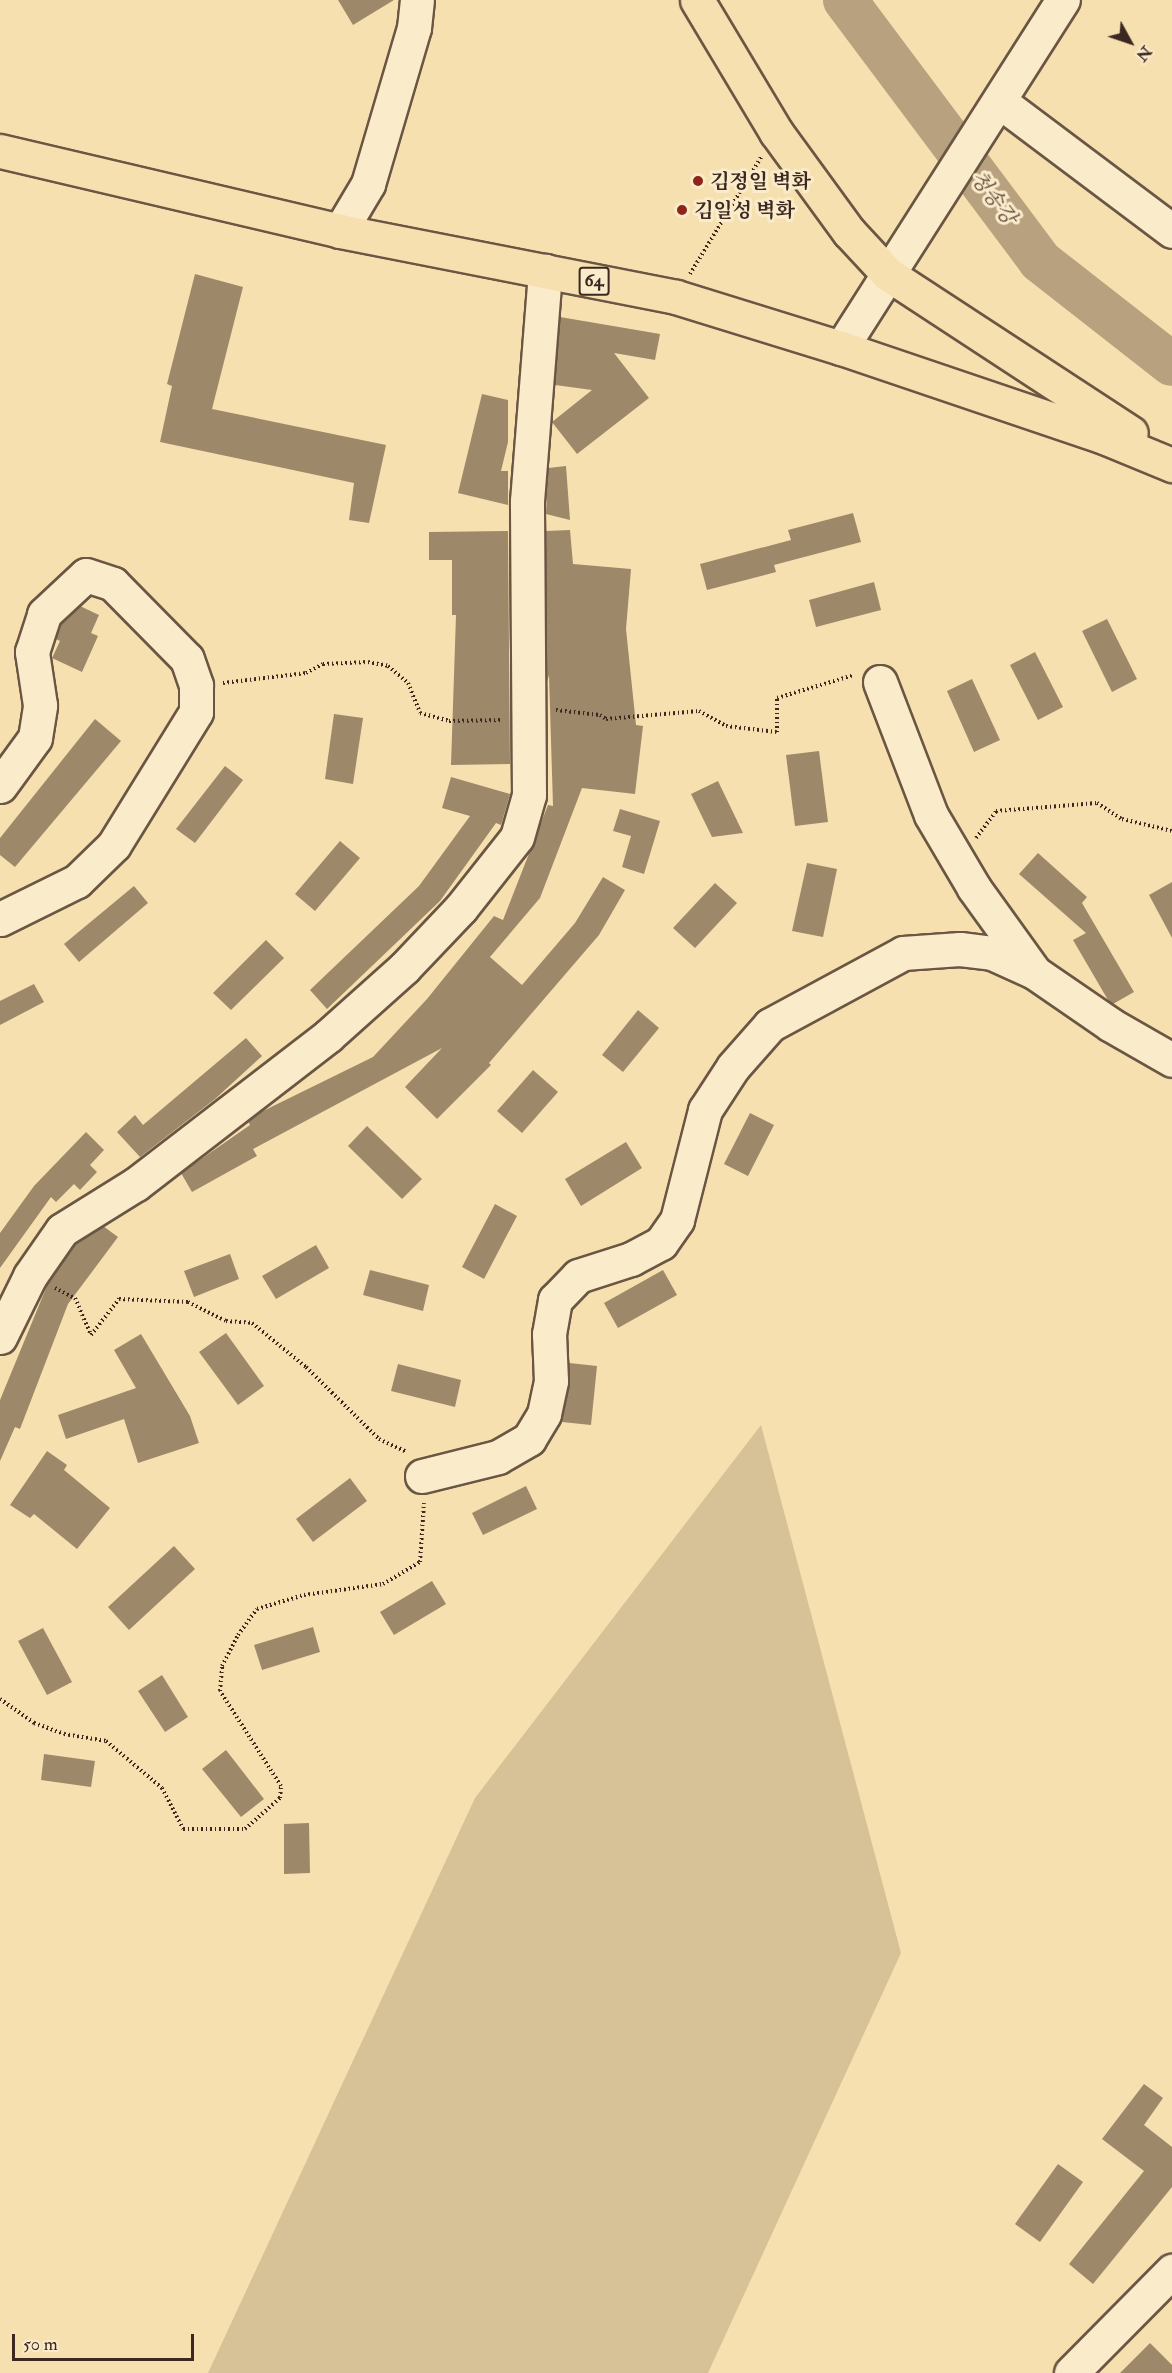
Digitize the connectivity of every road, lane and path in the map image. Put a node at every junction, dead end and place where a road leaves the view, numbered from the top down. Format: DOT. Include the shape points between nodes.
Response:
graph roads {
  1 [pos="417,0"];
  2 [pos="697,0"];
  3 [pos="1064,0"];
  4 [pos="999,101"];
  5 [pos="776,132"];
  6 [pos="0,151"];
  7 [pos="340,231"];
  8 [pos="1172,231"];
  9 [pos="545,271"];
  10 [pos="888,274"];
  11 [pos="675,297"];
  12 [pos="841,348"];
  13 [pos="1171,465"];
  14 [pos="880,682"];
  15 [pos="196,685"];
  16 [pos="531,713"];
  17 [pos="0,786"];
  18 [pos="1172,831"];
  19 [pos="960,864"];
  20 [pos="0,920"];
  21 [pos="1034,972"];
  22 [pos="1172,1060"];
  23 [pos="30,1276"];
  24 [pos="0,1337"];
  25 [pos="422,1476"];
  26 [pos="0,1699"];
  27 [pos="1172,2271"];
  28 [pos="1071,2373"];
  1 -- 7 [label="street" via="414,28 368,184"];
  2 -- 5 [label="main road"];
  3 -- 4 [label="street"];
  4 -- 8 [label="street"];
  4 -- 10 [label="street"];
  5 -- 10 [label="main road" via="849,232"];
  5 -- 11 [label="path"];
  6 -- 7 [label="main road, 64"];
  7 -- 9 [label="main road, 64"];
  9 -- 11 [label="main road, 64"];
  9 -- 16 [label="street" via="527,501"];
  10 -- 12 [label="street"];
  10 -- 13 [label="main road" via="1128,431"];
  11 -- 12 [label="main road, 64"];
  12 -- 13 [label="main road, 64" via="1104,436"];
  14 -- 16 [label="path" via="858,674 777,698 777,732 726,726 699,711 606,719 600,714"];
  14 -- 19 [label="street" via="931,815"];
  15 -- 16 [label="path" via="306,673 323,664 368,662 388,666 408,683 420,713 449,721"];
  15 -- 17 [label="street" via="187,659 113,584 86,575 44,614 32,651 40,705 35,738"];
  15 -- 20 [label="street" via="196,712 114,845 77,881"];
  16 -- 23 [label="street" via="530,795 516,837 461,908 404,968 328,1036 136,1184 62,1230"];
  18 -- 19 [label="path" via="1122,819 1097,803 996,811"];
  19 -- 21 [label="street"];
  21 -- 22 [label="street" via="1111,1025"];
  21 -- 25 [label="street" via="992,953 960,949 903,953 770,1024 733,1067 705,1110 677,1220 660,1243 630,1259 578,1276 555,1300 549,1334 550,1381 546,1403 529,1439 498,1457"];
  23 -- 24 [label="street"];
  23 -- 25 [label="path" via="75,1298 91,1335 119,1299 188,1302 226,1321 252,1323 306,1367 379,1439 406,1452"];
  25 -- 26 [label="path" via="424,1538 420,1562 383,1584 303,1595 258,1609 222,1666 220,1691 281,1786 280,1798 245,1829 183,1829 162,1788 106,1741 64,1734 34,1723"];
  27 -- 28 [label="street"];
}
